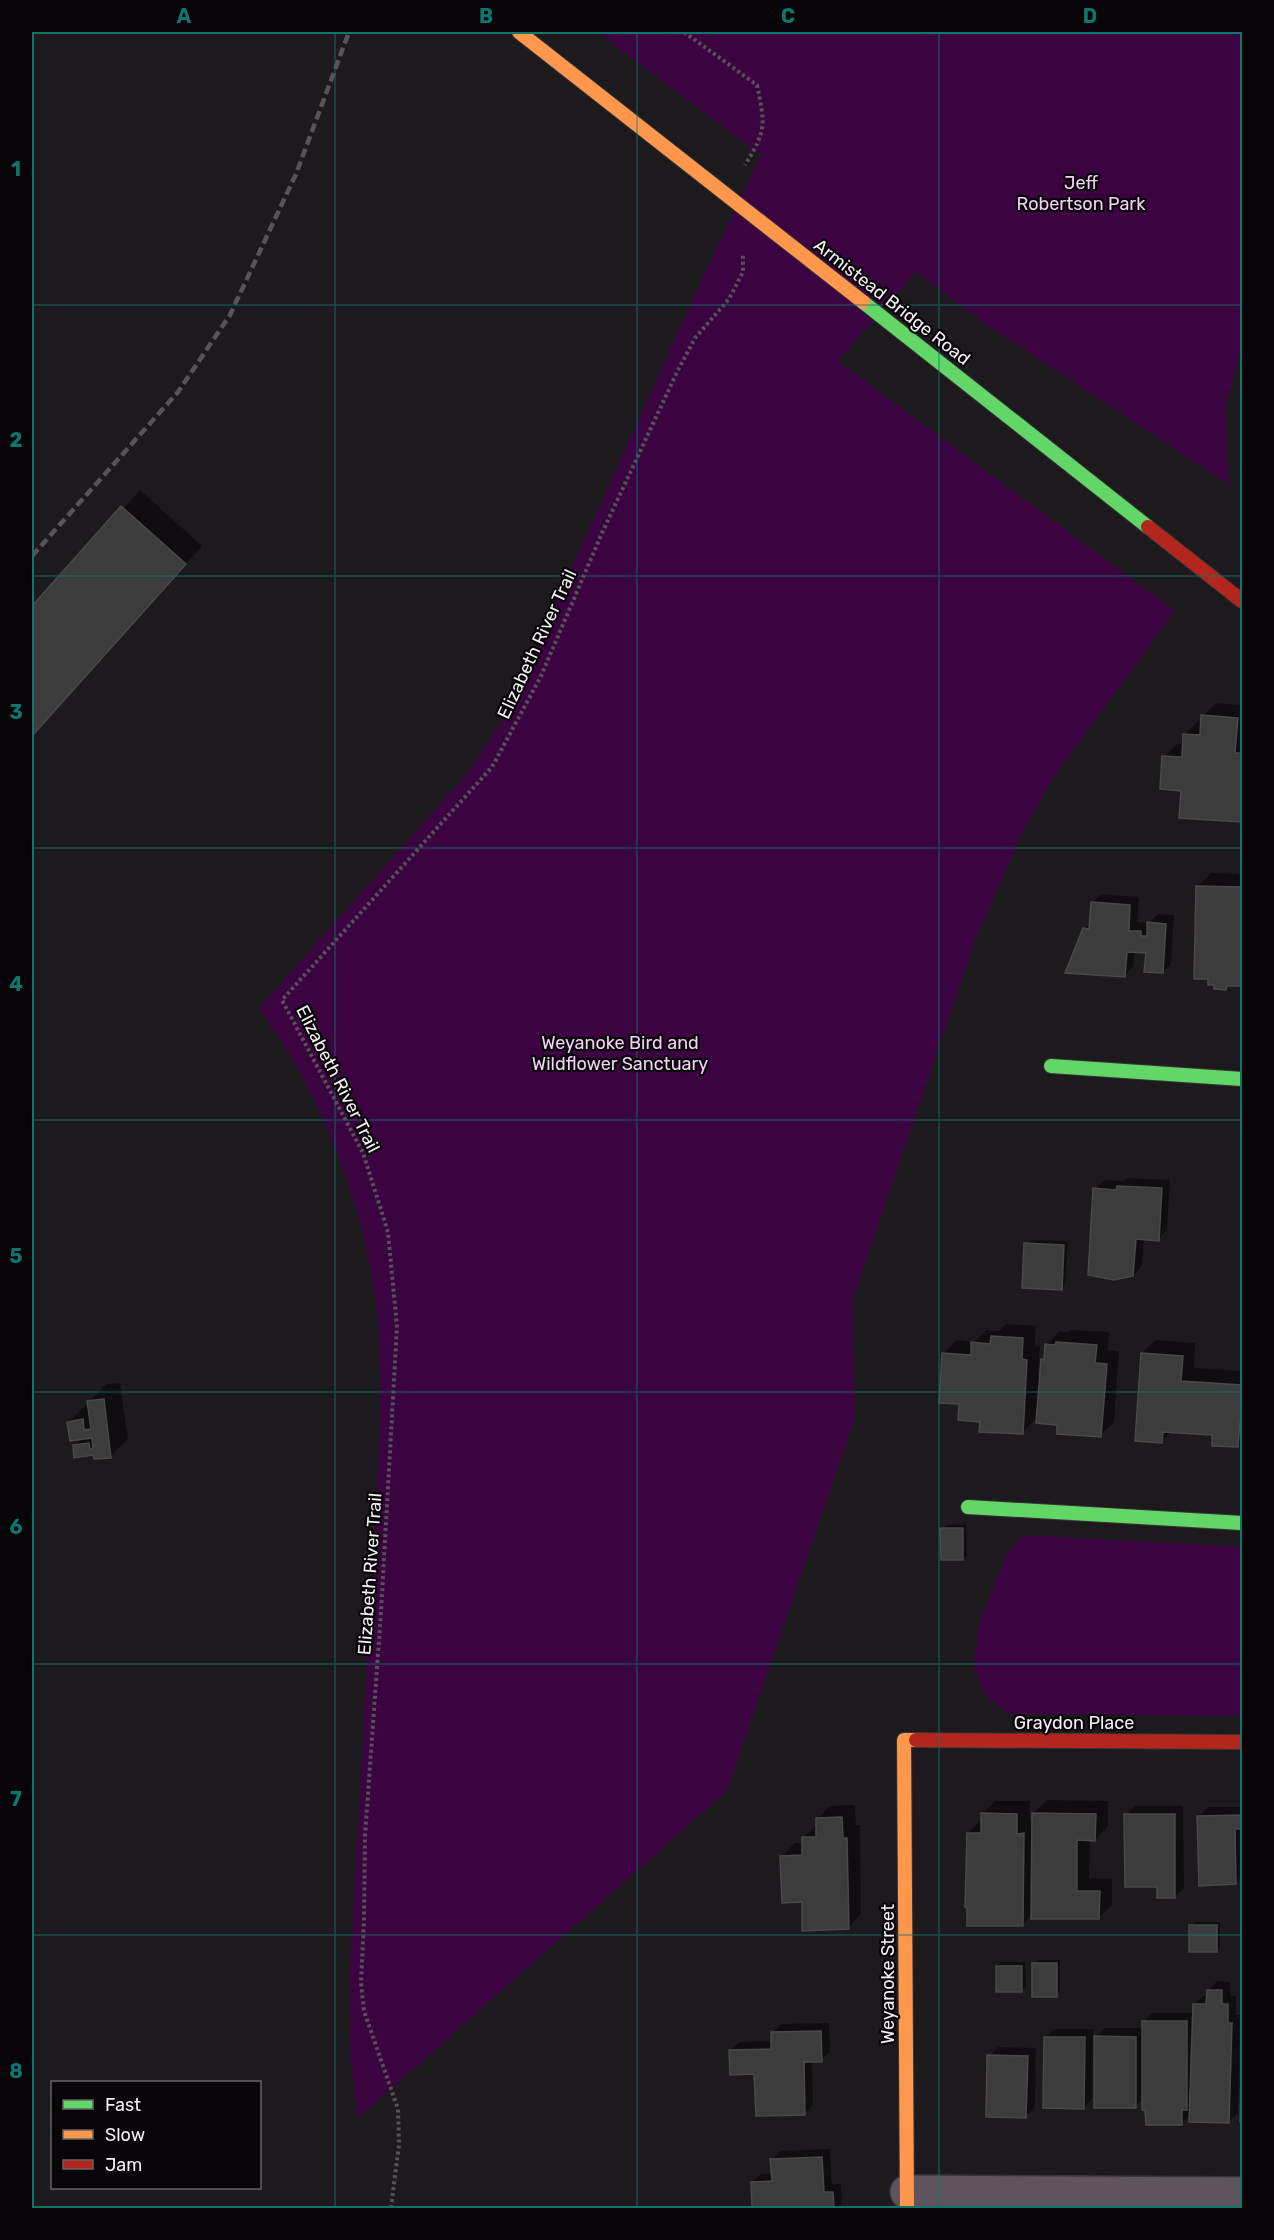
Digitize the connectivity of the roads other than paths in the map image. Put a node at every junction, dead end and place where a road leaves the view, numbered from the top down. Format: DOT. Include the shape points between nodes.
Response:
graph roads {
  1 [pos="519,32"];
  2 [pos="1242,601"];
  3 [pos="1051,1066"];
  4 [pos="1242,1079"];
  5 [pos="968,1506"];
  6 [pos="1242,1523"];
  7 [pos="904,1740"];
  8 [pos="1242,1742"];
  9 [pos="1242,2194"];
  10 [pos="907,2200"];
  1 -- 2 [label="street, Armistead Bridge Road"];
  3 -- 4 [label="street"];
  5 -- 6 [label="street"];
  7 -- 8 [label="street, Graydon Place"];
  7 -- 10 [label="street, Weyanoke Street"];
  9 -- 10 [label="street"];
}
